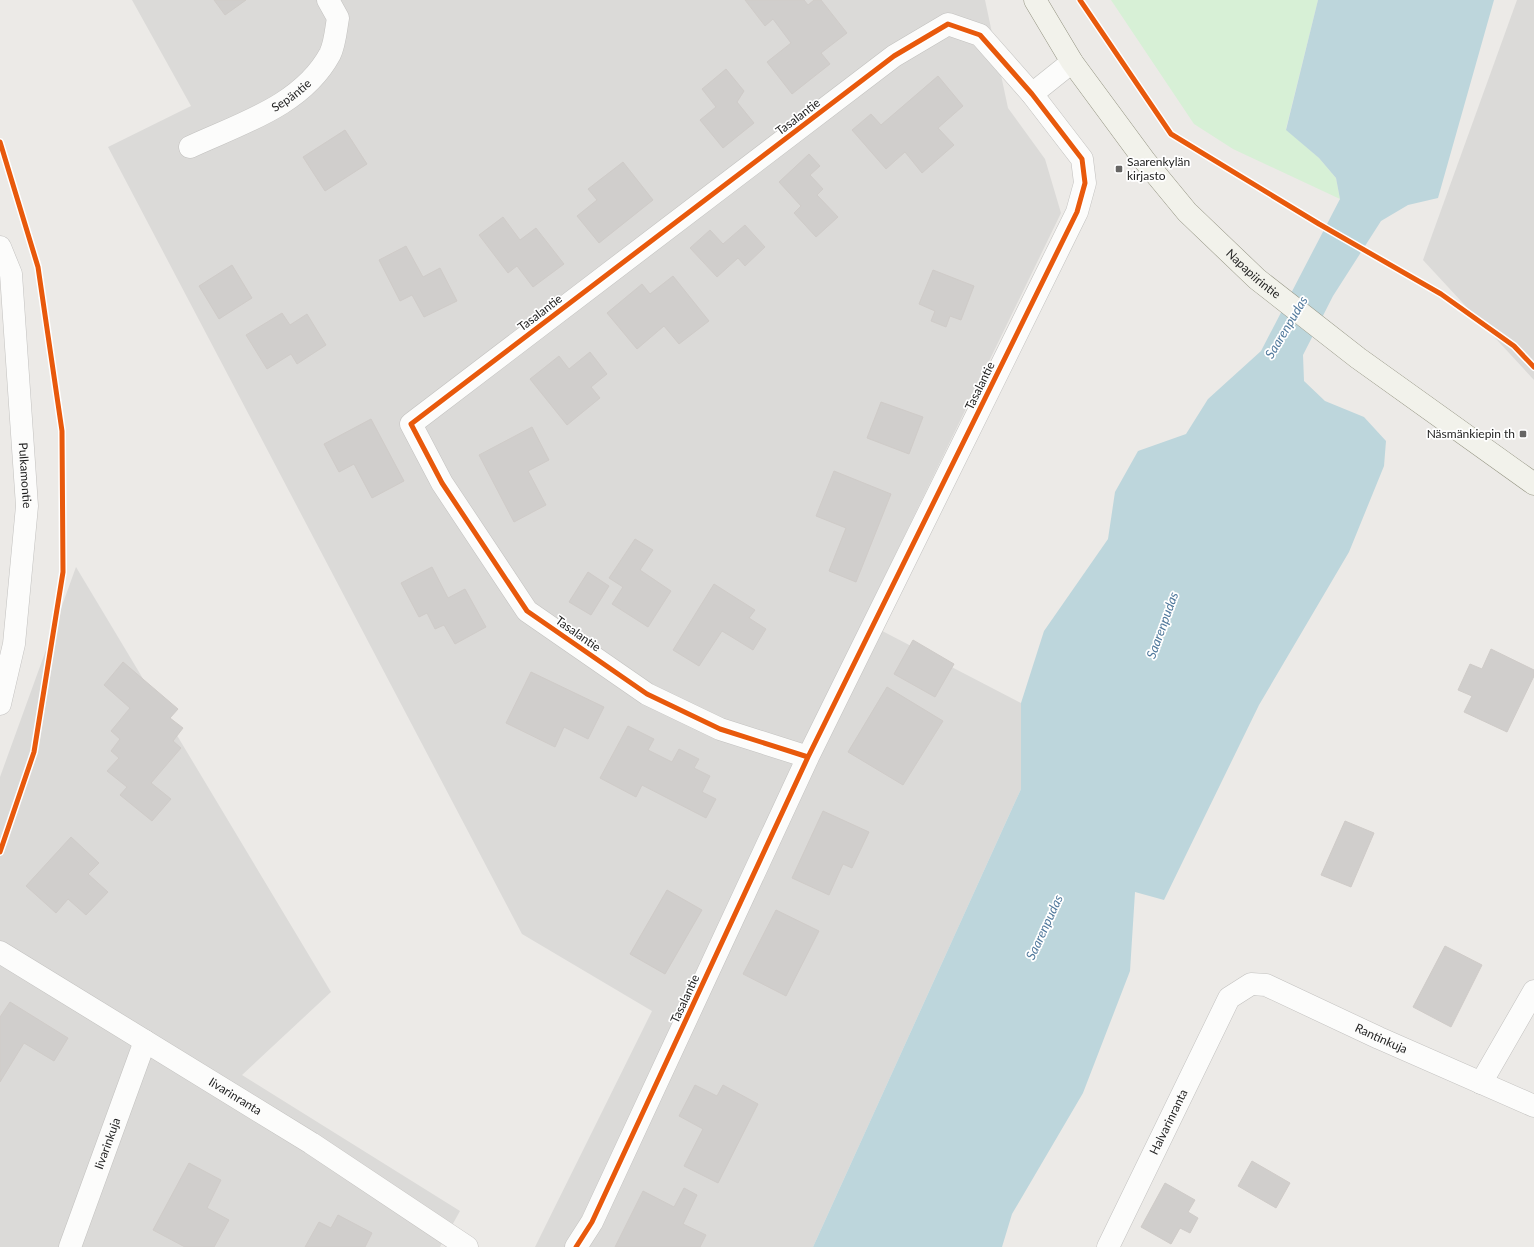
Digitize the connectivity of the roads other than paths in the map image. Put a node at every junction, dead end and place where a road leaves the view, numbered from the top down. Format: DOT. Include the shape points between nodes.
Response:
graph roads {
  1 [pos="328,0"];
  2 [pos="1035,0"];
  3 [pos="1072,62"];
  4 [pos="1032,94"];
  5 [pos="190,147"];
  6 [pos="0,247"];
  7 [pos="1533,480"];
  8 [pos="0,704"];
  9 [pos="808,757"];
  10 [pos="0,952"];
  11 [pos="1534,991"];
  12 [pos="1229,998"];
  13 [pos="145,1041"];
  14 [pos="1481,1083"];
  15 [pos="1534,1106"];
  16 [pos="70,1247"];
  17 [pos="467,1247"];
  18 [pos="576,1247"];
  19 [pos="1108,1247"];
  1 -- 5 [label="street, Sepäntie" via="338,18 331,53 307,85 275,108"];
  2 -- 3 [label="main road, Napapiirintie"];
  3 -- 4 [label="street"];
  3 -- 7 [label="main road, Napapiirintie" via="1145,161 1187,212 1257,279 1358,358"];
  4 -- 9 [label="street, Tasalantie" via="1082,159 1085,183 1078,212"];
  4 -- 9 [label="street, Tasalantie" via="980,35 948,24 894,56 411,424 442,483 527,611 647,694 720,729"];
  6 -- 8 [label="street, Pulkamontie" via="11,274 27,506 14,644"];
  9 -- 18 [label="street, Tasalantie" via="592,1222"];
  10 -- 13 [label="street, Iivarinranta"];
  11 -- 14 [label="street"];
  12 -- 14 [label="street, Rantinkuja" via="1251,984 1266,985"];
  12 -- 19 [label="street, Halvarinranta"];
  13 -- 16 [label="street, Iivarinkuja"];
  13 -- 17 [label="street, Iivarinranta" via="310,1143"];
  14 -- 15 [label="street, Rantinkuja"];
}
